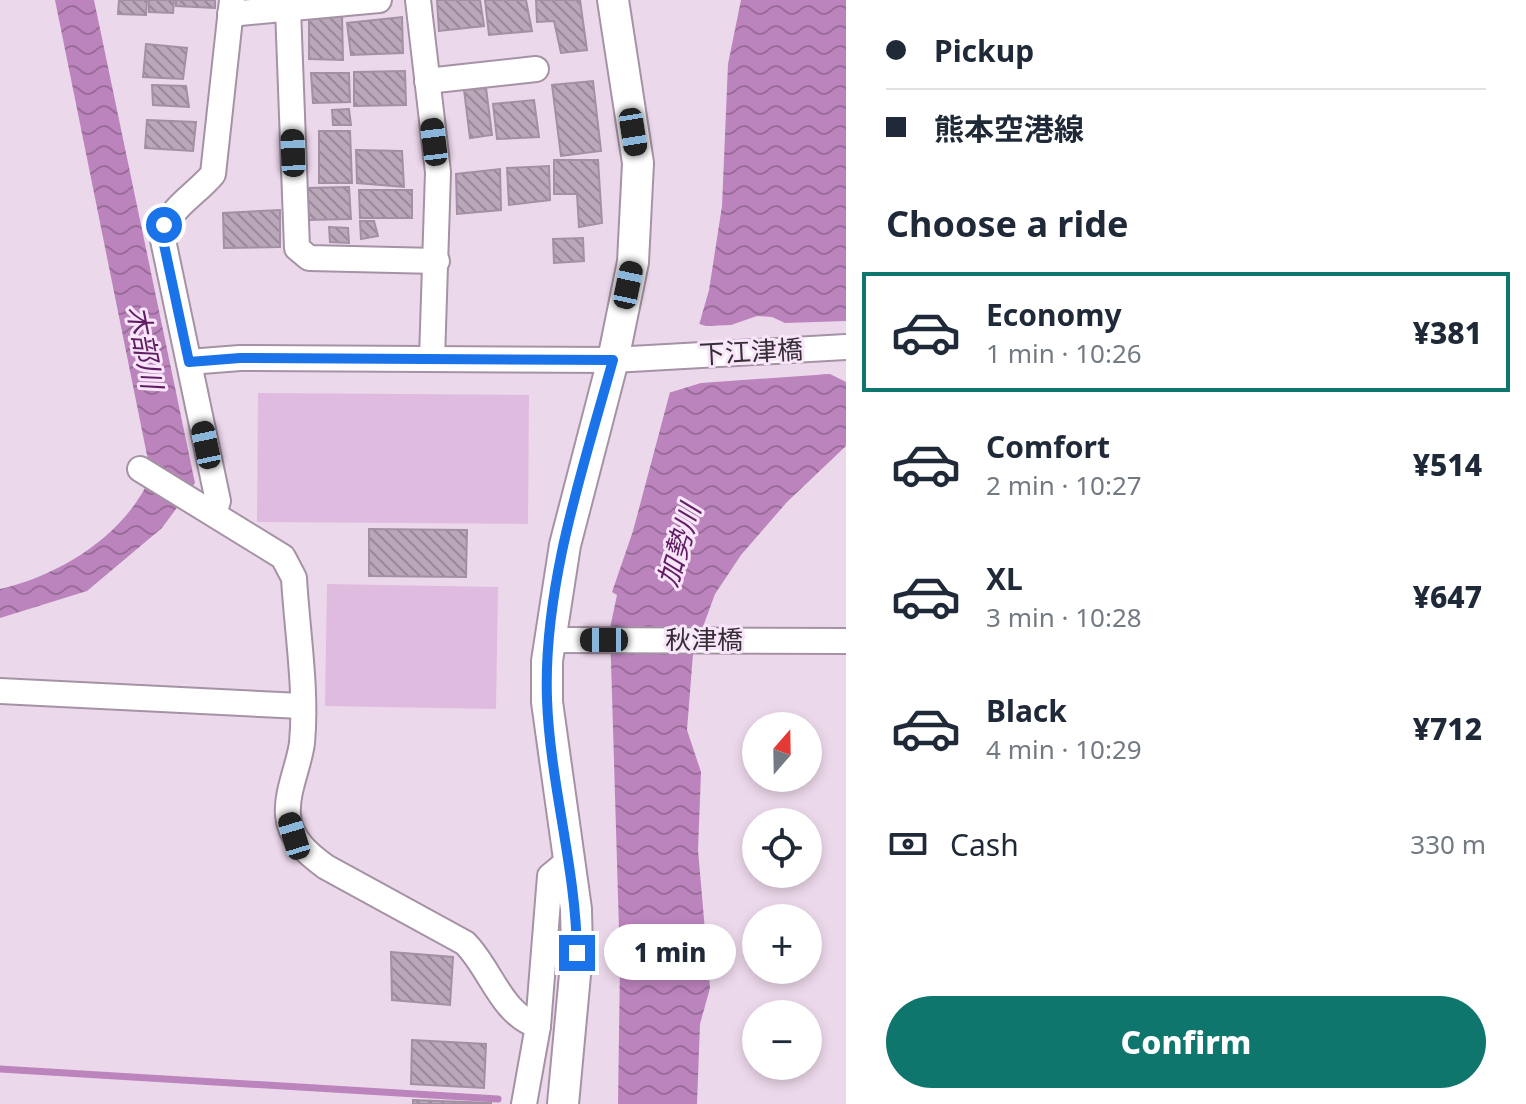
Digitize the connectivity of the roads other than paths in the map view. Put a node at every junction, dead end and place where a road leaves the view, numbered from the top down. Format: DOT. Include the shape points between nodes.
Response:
graph roads {
  1 [pos="379,0"];
  2 [pos="418,0"];
  3 [pos="613,0"];
  4 [pos="231,7"];
  5 [pos="288,9"];
  6 [pos="536,69"];
  7 [pos="427,81"];
  8 [pos="437,261"];
  9 [pos="846,347"];
  10 [pos="432,359"];
  11 [pos="613,360"];
  12 [pos="189,362"];
  13 [pos="142,470"];
  14 [pos="214,514"];
  15 [pos="562,640"];
  16 [pos="846,641"];
  17 [pos="0,691"];
  18 [pos="301,706"];
  19 [pos="567,862"];
  20 [pos="538,1026"];
  21 [pos="524,1104"];
  22 [pos="563,1104"];
  1 -- 5 [label="street"];
  2 -- 7 [label="street"];
  3 -- 11 [label="main road" via="638,163 633,262"];
  4 -- 5 [label="street"];
  4 -- 12 [label="street" via="213,174 164,225"];
  5 -- 8 [label="street" via="297,248 309,258"];
  6 -- 7 [label="street"];
  7 -- 8 [label="street" via="438,172"];
  8 -- 10 [label="street"];
  9 -- 11 [label="street, 下江津橋"];
  10 -- 11 [label="street, 下江津橋"];
  10 -- 12 [label="street, 下江津橋"];
  11 -- 15 [label="main road" via="565,545"];
  12 -- 14 [label="street" via="218,501"];
  13 -- 14 [label="street"];
  14 -- 18 [label="street" via="283,557 291,568"];
  15 -- 16 [label="street, 秋津橋"];
  15 -- 19 [label="main road" via="547,702"];
  17 -- 18 [label="street"];
  18 -- 20 [label="street" via="302,742 287,814 294,836 306,852 465,943 516,1017"];
  19 -- 20 [label="street" via="550,876"];
  19 -- 22 [label="main road" via="577,953"];
  20 -- 21 [label="street"];
}
